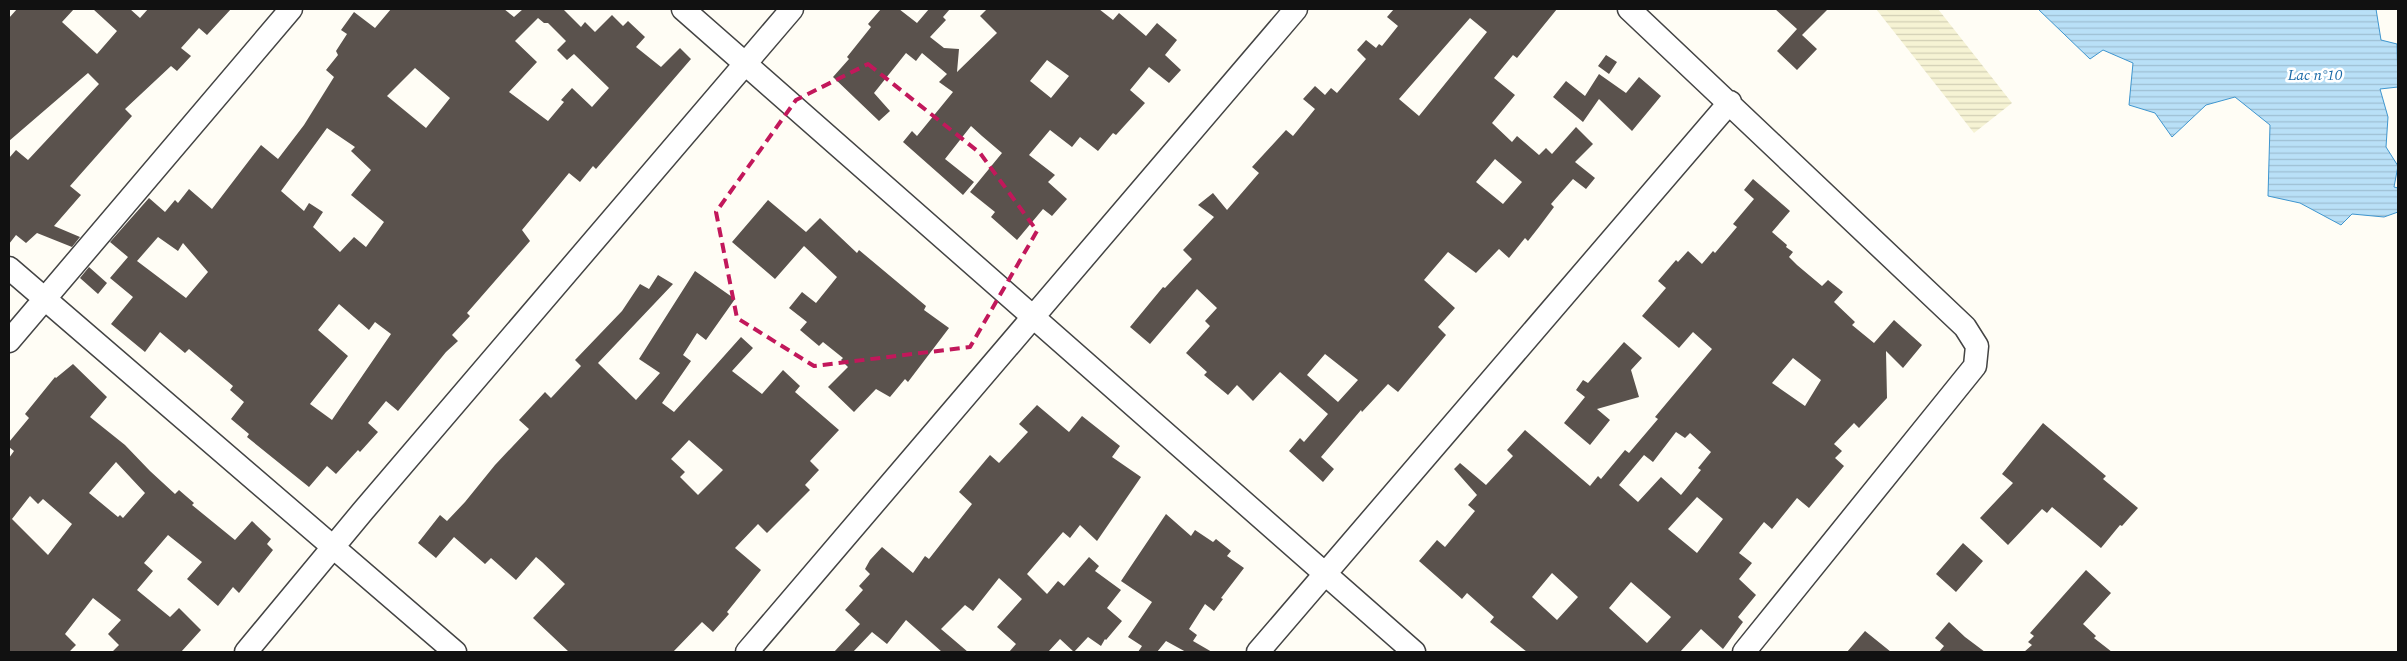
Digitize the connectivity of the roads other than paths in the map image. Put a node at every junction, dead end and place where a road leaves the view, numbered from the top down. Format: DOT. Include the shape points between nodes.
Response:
graph roads {
  1 [pos="291,9"];
  2 [pos="683,9"];
  3 [pos="792,9"];
  4 [pos="1296,9"];
  5 [pos="1629,9"];
  6 [pos="745,63"];
  7 [pos="1730,102"];
  8 [pos="9,268"];
  9 [pos="44,299"];
  10 [pos="1033,316"];
  11 [pos="9,342"];
  12 [pos="333,548"];
  13 [pos="1325,575"];
  14 [pos="246,652"];
  15 [pos="455,652"];
  16 [pos="747,652"];
  17 [pos="1258,652"];
  18 [pos="1414,652"];
  19 [pos="1744,652"];
  1 -- 9 [label="street"];
  2 -- 6 [label="street"];
  3 -- 6 [label="street"];
  4 -- 10 [label="street"];
  5 -- 7 [label="street"];
  6 -- 10 [label="street"];
  6 -- 12 [label="street"];
  7 -- 13 [label="street"];
  7 -- 19 [label="street" via="1965,327 1977,346 1976,366"];
  8 -- 9 [label="street"];
  9 -- 11 [label="street"];
  9 -- 12 [label="street"];
  10 -- 13 [label="street"];
  10 -- 16 [label="street"];
  12 -- 14 [label="street"];
  12 -- 15 [label="street"];
  13 -- 17 [label="street"];
  13 -- 18 [label="street"];
}
